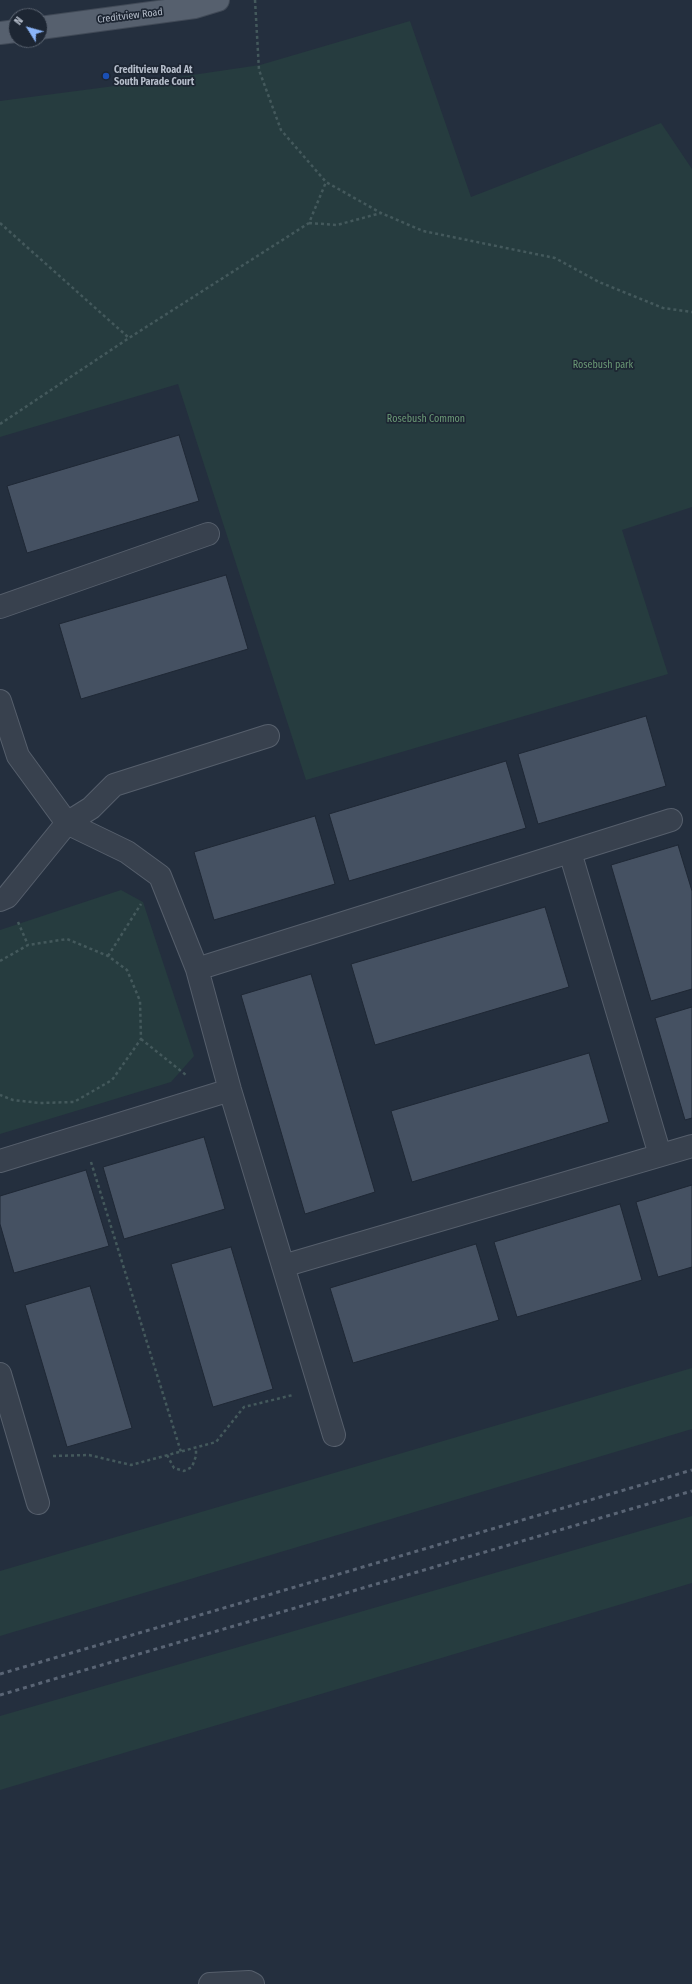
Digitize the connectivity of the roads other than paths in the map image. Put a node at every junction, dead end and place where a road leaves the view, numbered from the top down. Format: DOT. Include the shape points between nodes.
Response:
graph roads {
  1 [pos="218,0"];
  2 [pos="48,27"];
  3 [pos="208,534"];
  4 [pos="0,607"];
  5 [pos="0,701"];
  6 [pos="268,736"];
  7 [pos="671,820"];
  8 [pos="67,823"];
  9 [pos="570,852"];
  10 [pos="0,900"];
  11 [pos="197,969"];
  12 [pos="230,1090"];
  13 [pos="692,1146"];
  14 [pos="660,1156"];
  15 [pos="0,1161"];
  16 [pos="283,1266"];
  17 [pos="0,1374"];
  18 [pos="334,1435"];
  19 [pos="38,1503"];
  20 [pos="210,1984"];
  21 [pos="253,1984"];
  1 -- 2 [label="main road, Creditview Road" via="195,7"];
  3 -- 4 [label="street"];
  5 -- 8 [label="street" via="18,756"];
  6 -- 8 [label="street" via="114,785 92,808"];
  7 -- 9 [label="street"];
  8 -- 10 [label="street" via="7,897"];
  8 -- 11 [label="street" via="127,852 160,876"];
  9 -- 11 [label="street"];
  9 -- 14 [label="street"];
  11 -- 12 [label="street"];
  12 -- 15 [label="street"];
  12 -- 16 [label="street"];
  13 -- 14 [label="street"];
  14 -- 16 [label="street"];
  16 -- 18 [label="street"];
  17 -- 19 [label="street"];
  20 -- 21 [label="street"];
}
